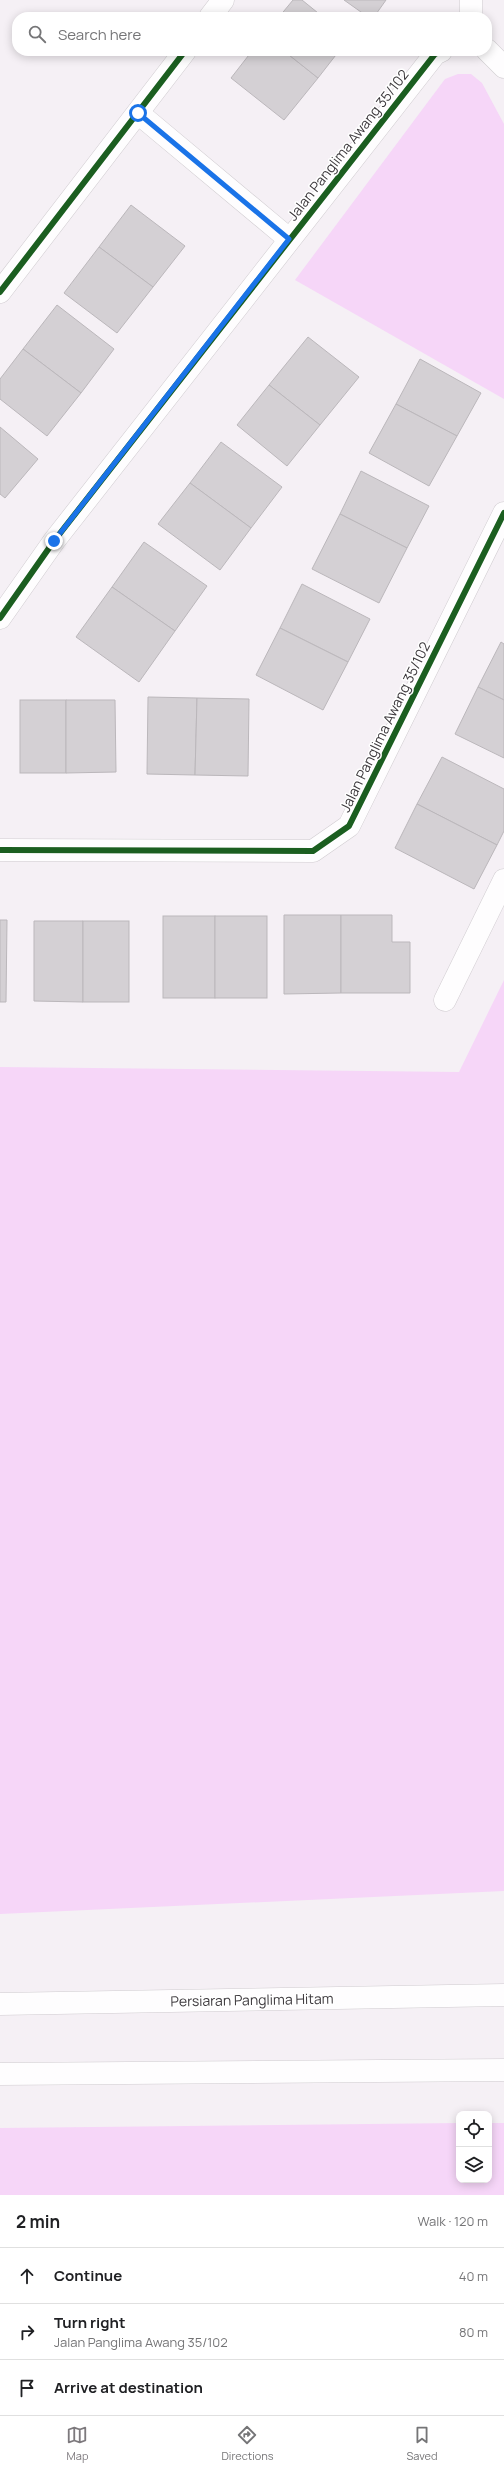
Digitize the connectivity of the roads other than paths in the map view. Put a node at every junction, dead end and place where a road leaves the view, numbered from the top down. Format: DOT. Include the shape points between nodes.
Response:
graph roads {
  1 [pos="222,0"];
  2 [pos="472,0"];
  3 [pos="214,12"];
  4 [pos="471,12"];
  5 [pos="492,55"];
  6 [pos="180,56"];
  7 [pos="433,56"];
  8 [pos="504,67"];
  9 [pos="138,113"];
  10 [pos="289,239"];
  11 [pos="0,292"];
  12 [pos="504,513"];
  13 [pos="0,618"];
  14 [pos="0,850"];
  15 [pos="504,880"];
  16 [pos="445,1000"];
  17 [pos="504,1995"];
  18 [pos="0,2004"];
  19 [pos="504,2070"];
  20 [pos="0,2074"];
  1 -- 3 [label="street"];
  2 -- 4 [label="street"];
  5 -- 8 [label="street"];
  6 -- 9 [label="street"];
  7 -- 10 [label="street, Jalan Panglima Awang 35/102"];
  9 -- 10 [label="street"];
  9 -- 11 [label="street"];
  10 -- 13 [label="street, Jalan Panglima Awang 35/102" via="54,541"];
  12 -- 14 [label="street, Jalan Panglima Awang 35/102" via="350,826 313,851"];
  15 -- 16 [label="street"];
  17 -- 18 [label="street, Persiaran Panglima Hitam"];
  19 -- 20 [label="street"];
}
